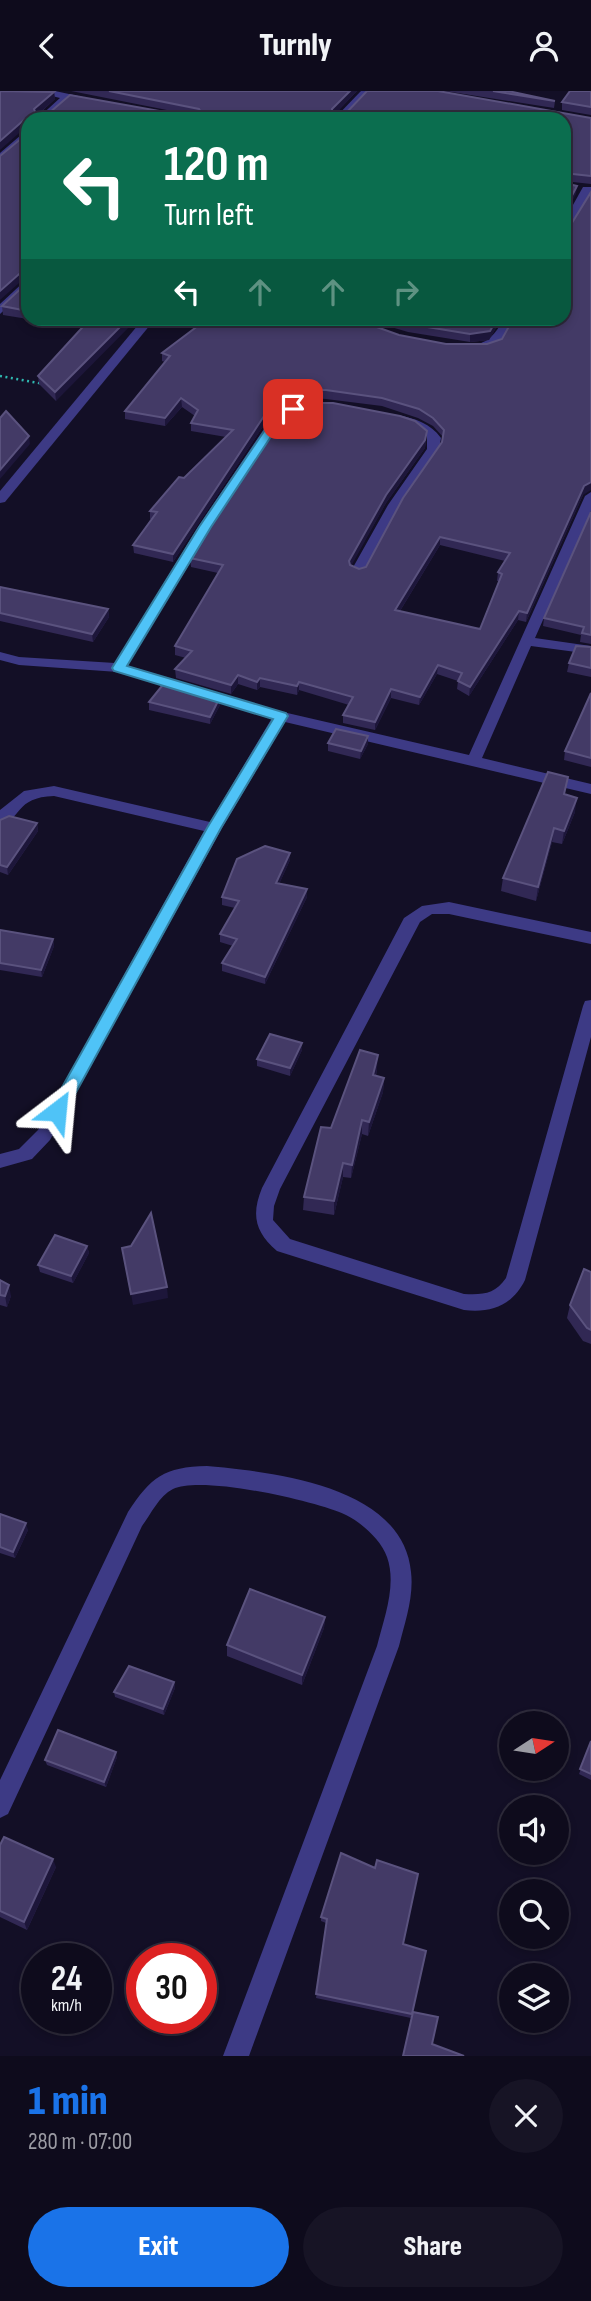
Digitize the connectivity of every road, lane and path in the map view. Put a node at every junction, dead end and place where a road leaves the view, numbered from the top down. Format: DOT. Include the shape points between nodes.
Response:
graph roads {
  1 [pos="37,91"];
  2 [pos="366,91"];
  3 [pos="68,96"];
  4 [pos="105,102"];
  5 [pos="50,112"];
  6 [pos="346,112"];
  7 [pos="21,139"];
  8 [pos="0,159"];
  9 [pos="585,189"];
  10 [pos="571,216"];
  11 [pos="21,288"];
  12 [pos="0,311"];
  13 [pos="143,326"];
  14 [pos="505,326"];
  15 [pos="456,347"];
  16 [pos="0,376"];
  17 [pos="87,392"];
  18 [pos="337,407"];
  19 [pos="388,417"];
  20 [pos="591,496"];
  21 [pos="0,499"];
  22 [pos="358,572"];
  23 [pos="525,641"];
  24 [pos="591,650"];
  25 [pos="0,656"];
  26 [pos="119,668"];
  27 [pos="281,716"];
  28 [pos="474,759"];
  29 [pos="591,789"];
  30 [pos="0,821"];
  31 [pos="214,828"];
  32 [pos="591,938"];
  33 [pos="591,1006"];
  34 [pos="0,1161"];
  35 [pos="0,1805"];
  36 [pos="236,2056"];
  1 -- 3 [label="street"];
  2 -- 6 [label="street"];
  3 -- 4 [label="street"];
  3 -- 5 [label="street"];
  7 -- 8 [label="street"];
  9 -- 10 [label="street"];
  11 -- 12 [label="street"];
  13 -- 17 [label="street"];
  14 -- 15 [label="street" via="492,346"];
  16 -- 17 [label="path"];
  17 -- 21 [label="street"];
  18 -- 26 [label="street" via="293,409 276,421"];
  19 -- 22 [label="street" via="428,429 435,438 433,449 394,505"];
  20 -- 23 [label="street"];
  23 -- 24 [label="street"];
  23 -- 28 [label="street"];
  25 -- 26 [label="street"];
  26 -- 27 [label="street"];
  27 -- 28 [label="street"];
  27 -- 31 [label="street"];
  28 -- 29 [label="street"];
  30 -- 31 [label="street" via="22,796 47,790"];
  31 -- 34 [label="street" via="44,1135 30,1153"];
  32 -- 33 [label="street" via="449,908 433,907 418,913 391,956 271,1188 263,1207 271,1235 284,1245 464,1302 483,1305 508,1293"];
  35 -- 36 [label="street" via="135,1519 155,1490 171,1479 193,1474 225,1475 354,1508 383,1531 397,1556 402,1590 388,1646"];
}
